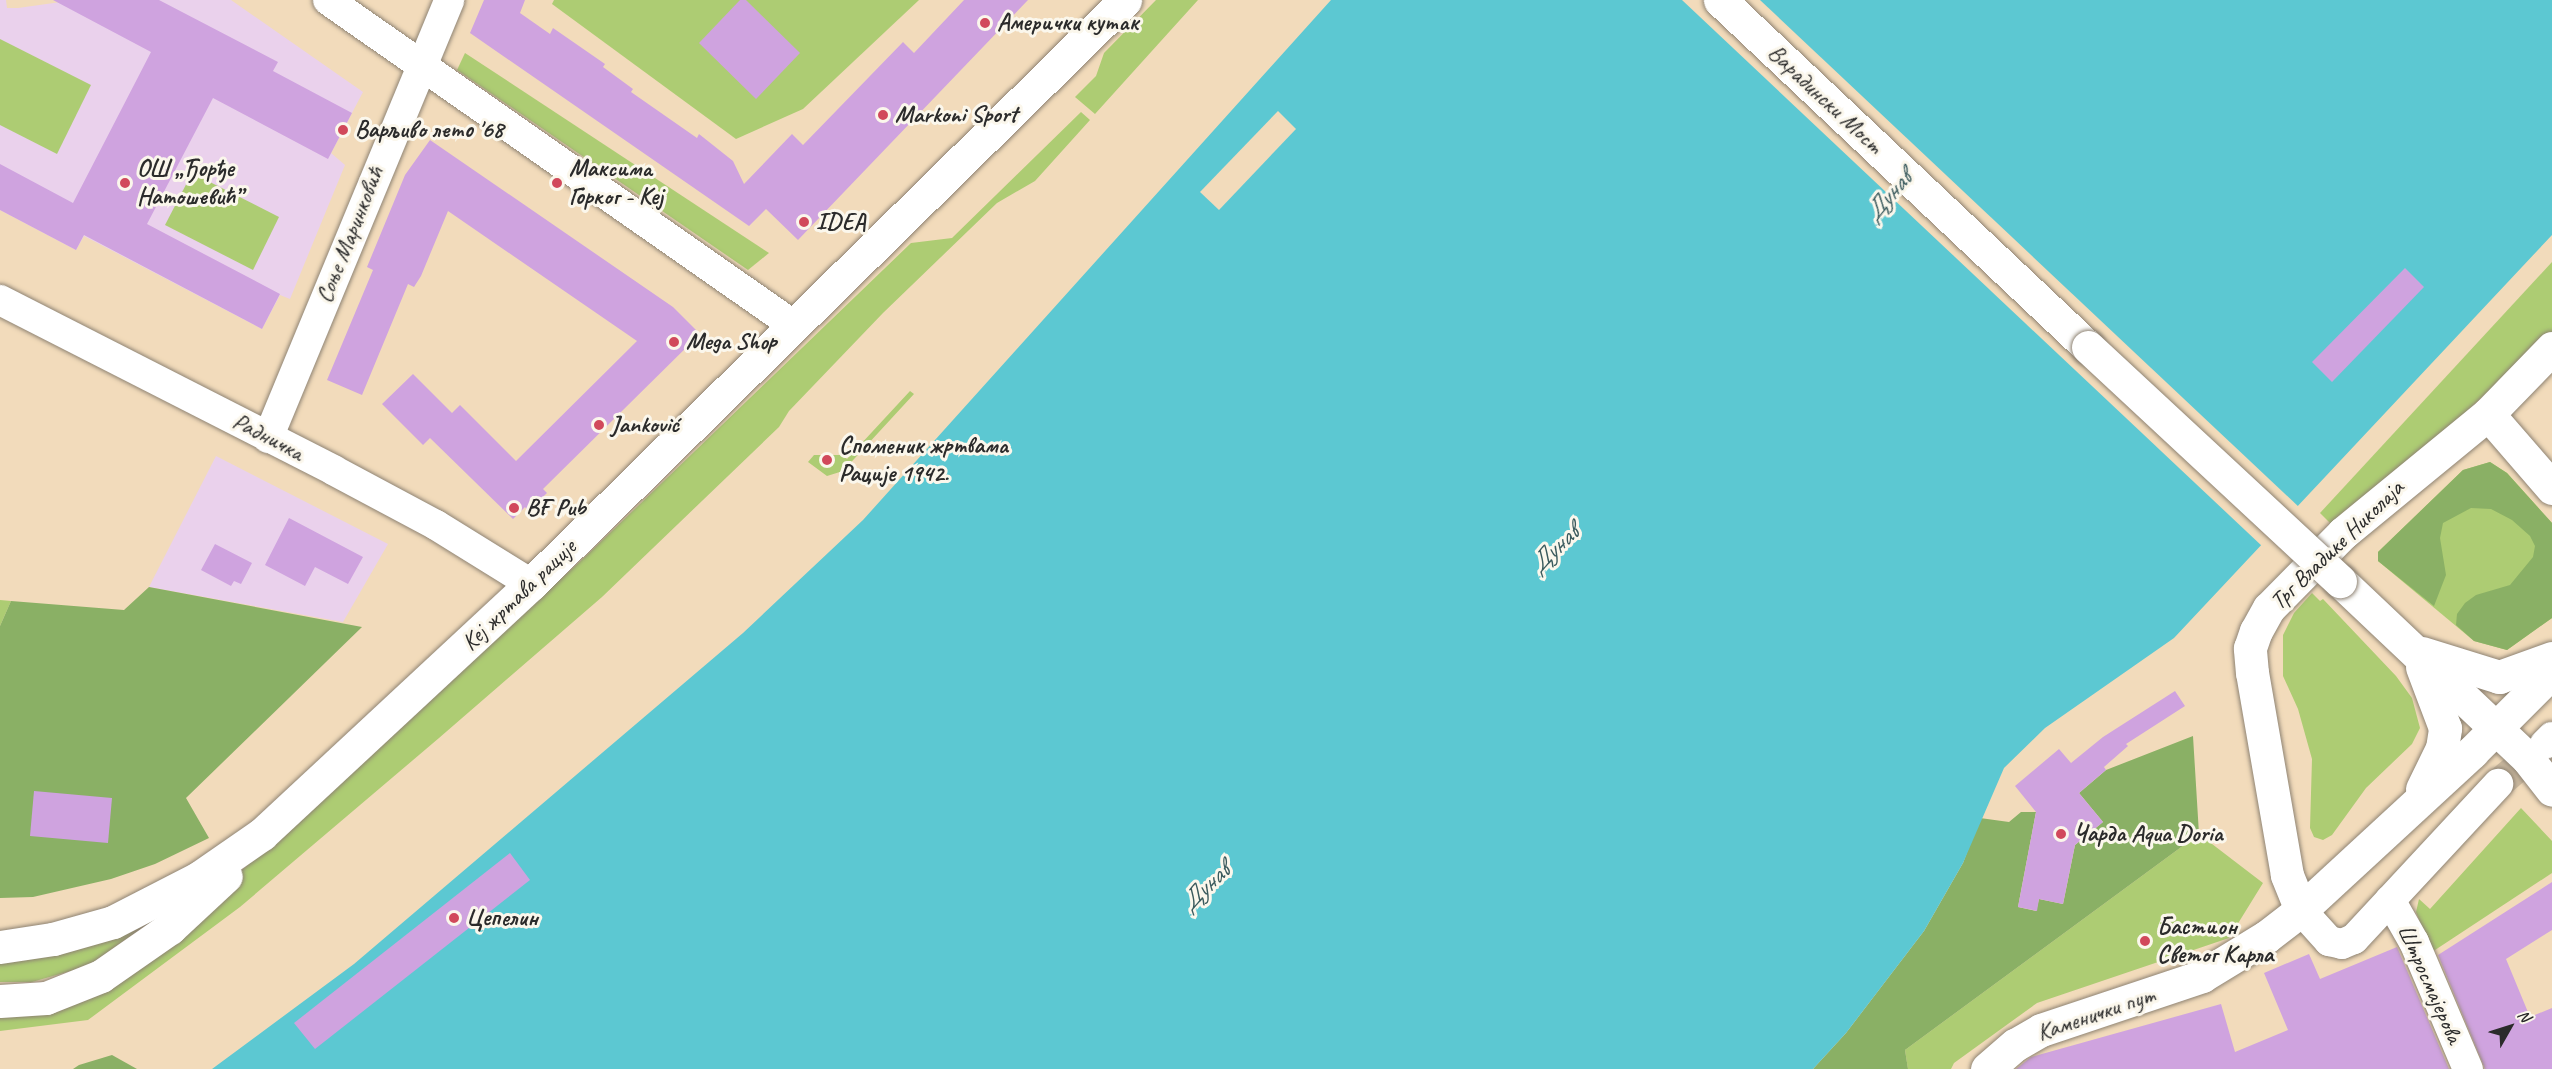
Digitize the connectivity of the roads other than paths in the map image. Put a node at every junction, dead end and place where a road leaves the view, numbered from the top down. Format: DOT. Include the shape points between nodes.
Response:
graph roads {
  1 [pos="328,0"];
  2 [pos="449,0"];
  3 [pos="1125,0"];
  4 [pos="1720,0"];
  5 [pos="421,65"];
  6 [pos="0,300"];
  7 [pos="792,325"];
  8 [pos="2552,348"];
  9 [pos="2488,414"];
  10 [pos="268,438"];
  11 [pos="2552,488"];
  12 [pos="531,584"];
  13 [pos="2414,651"];
  14 [pos="2552,658"];
  15 [pos="2552,672"];
  16 [pos="2496,730"];
  17 [pos="2498,784"];
  18 [pos="2552,790"];
  19 [pos="2414,803"];
  20 [pos="262,834"];
  21 [pos="2390,900"];
  22 [pos="2301,910"];
  23 [pos="0,947"];
  24 [pos="0,1001"];
  25 [pos="1987,1069"];
  26 [pos="2468,1069"];
  1 -- 5 [label="street"];
  2 -- 5 [label="street, Соње Маринковић"];
  3 -- 7 [label="main road, Кеј жртава рације"];
  4 -- 13 [label="main road, Варадински Мост, bridge"];
  5 -- 7 [label="street"];
  5 -- 10 [label="street, Соње Маринковић"];
  6 -- 10 [label="street, Радничка"];
  7 -- 12 [label="main road, Кеј жртава рације"];
  8 -- 9 [label="main road, Трг Владике Николаја"];
  9 -- 11 [label="main road"];
  9 -- 22 [label="main road, Трг Владике Николаја" via="2343,533 2269,608 2256,631 2250,648 2252,673 2287,875"];
  10 -- 12 [label="street, Радничка" via="436,525"];
  12 -- 20 [label="main road, Кеј жртава рације"];
  13 -- 14 [label="main road" via="2499,677"];
  13 -- 16 [label="main road, Варадински Мост"];
  13 -- 19 [label="main road" via="2434,690 2445,728 2442,748"];
  15 -- 16 [label="main road"];
  16 -- 18 [label="main road, Варадински Мост" via="2528,759"];
  16 -- 19 [label="main road"];
  17 -- 21 [label="street, Трг Владике Николаја"];
  19 -- 22 [label="main road"];
  20 -- 23 [label="main road, Кеј жртава рације" via="161,898 113,922"];
  20 -- 24 [label="main road" via="218,886 170,928 108,971 46,999"];
  21 -- 22 [label="street, Трг Владике Николаја" via="2366,928 2342,944 2329,941"];
  21 -- 26 [label="street, Штросмајерова" via="2414,942"];
  22 -- 25 [label="main road, Каменички пут" via="2237,957 2202,976 2041,1030 2014,1045"];
}
